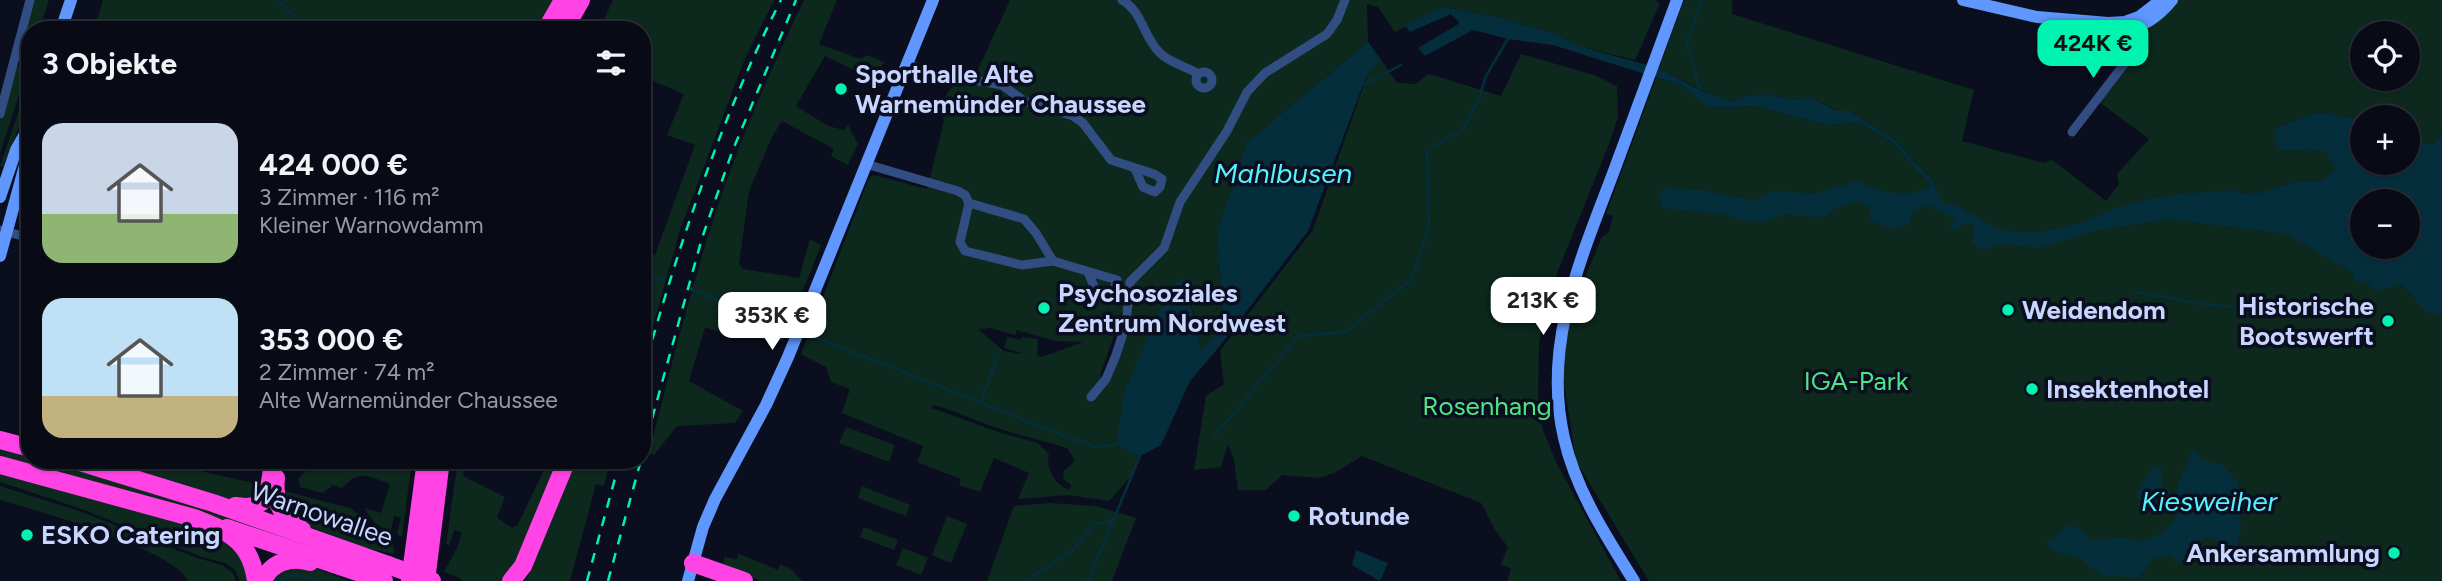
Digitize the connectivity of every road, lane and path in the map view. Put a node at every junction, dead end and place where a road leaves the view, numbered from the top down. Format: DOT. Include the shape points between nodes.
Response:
graph roads {
  1 [pos="30,0"];
  2 [pos="71,0"];
  3 [pos="563,0"];
  4 [pos="581,0"];
  5 [pos="933,0"];
  6 [pos="1122,0"];
  7 [pos="1345,0"];
  8 [pos="1677,0"];
  9 [pos="1963,0"];
  10 [pos="2161,0"];
  11 [pos="2172,0"];
  12 [pos="24,21"];
  13 [pos="64,21"];
  14 [pos="551,21"];
  15 [pos="569,21"];
  16 [pos="2127,26"];
  17 [pos="21,34"];
  18 [pos="907,63"];
  19 [pos="1199,74"];
  20 [pos="0,114"];
  21 [pos="2072,132"];
  22 [pos="21,141"];
  23 [pos="866,164"];
  24 [pos="1135,169"];
  25 [pos="21,175"];
  26 [pos="0,197"];
  27 [pos="969,203"];
  28 [pos="3,231"];
  29 [pos="21,236"];
  30 [pos="0,256"];
  31 [pos="1053,261"];
  32 [pos="1088,272"];
  33 [pos="1091,397"];
  34 [pos="0,440"];
  35 [pos="21,446"];
  36 [pos="0,464"];
  37 [pos="102,469"];
  38 [pos="418,469"];
  39 [pos="425,469"];
  40 [pos="440,469"];
  41 [pos="566,469"];
  42 [pos="566,469"];
  43 [pos="274,473"];
  44 [pos="423,480"];
  45 [pos="213,503"];
  46 [pos="194,518"];
  47 [pos="314,538"];
  48 [pos="693,563"];
  49 [pos="347,567"];
  50 [pos="386,573"];
  51 [pos="256,581"];
  52 [pos="263,581"];
  53 [pos="410,581"];
  54 [pos="426,581"];
  55 [pos="432,581"];
  56 [pos="511,581"];
  57 [pos="522,581"];
  58 [pos="688,581"];
  59 [pos="744,581"];
  60 [pos="1634,581"];
  1 -- 12 [label="street"];
  2 -- 13 [label="street"];
  3 -- 14 [label="highway"];
  4 -- 15 [label="highway"];
  5 -- 18 [label="street"];
  6 -- 19 [label="street" via="1135,10 1157,51"];
  7 -- 33 [label="street" via="1327,34 1265,73 1247,92 1181,202 1164,248 1130,282 1126,324 1116,355 1106,379"];
  8 -- 60 [label="street" via="1574,281 1561,330 1556,381 1571,464 1595,518"];
  9 -- 16 [label="street" via="2038,17"];
  10 -- 16 [label="street"];
  11 -- 16 [label="street" via="2152,19"];
  16 -- 21 [label="street" via="2132,51"];
  17 -- 20 [label="street"];
  18 -- 23 [label="street"];
  18 -- 24 [label="street" via="929,72 1002,85 1024,101 1073,116 1111,160"];
  22 -- 26 [label="street"];
  23 -- 27 [label="street" via="958,191"];
  23 -- 48 [label="street" via="766,405 715,499"];
  25 -- 28 [label="street"];
  27 -- 31 [label="street" via="1024,219"];
  27 -- 31 [label="street" via="960,242 965,251 1022,265"];
  28 -- 29 [label="street"];
  28 -- 30 [label="street"];
  31 -- 32 [label="street"];
  34 -- 35 [label="highway"];
  36 -- 46 [label="highway"];
  37 -- 45 [label="highway, Warnowallee"];
  38 -- 44 [label="highway"];
  39 -- 44 [label="highway"];
  40 -- 54 [label="highway"];
  41 -- 56 [label="highway" via="523,566"];
  42 -- 57 [label="highway"];
  43 -- 45 [label="highway" via="257,506"];
  43 -- 47 [label="highway" via="285,517"];
  44 -- 53 [label="highway"];
  45 -- 47 [label="highway, Warnowallee"];
  46 -- 49 [label="highway, Warnowallee"];
  46 -- 51 [label="highway" via="234,537 250,558"];
  47 -- 50 [label="highway, Warnowallee"];
  48 -- 58 [label="street"];
  48 -- 59 [label="highway"];
  49 -- 50 [label="highway, Warnowallee"];
  49 -- 52 [label="highway" via="332,569 286,560 271,568"];
  50 -- 55 [label="highway, Warnowallee, bridge"];
}
